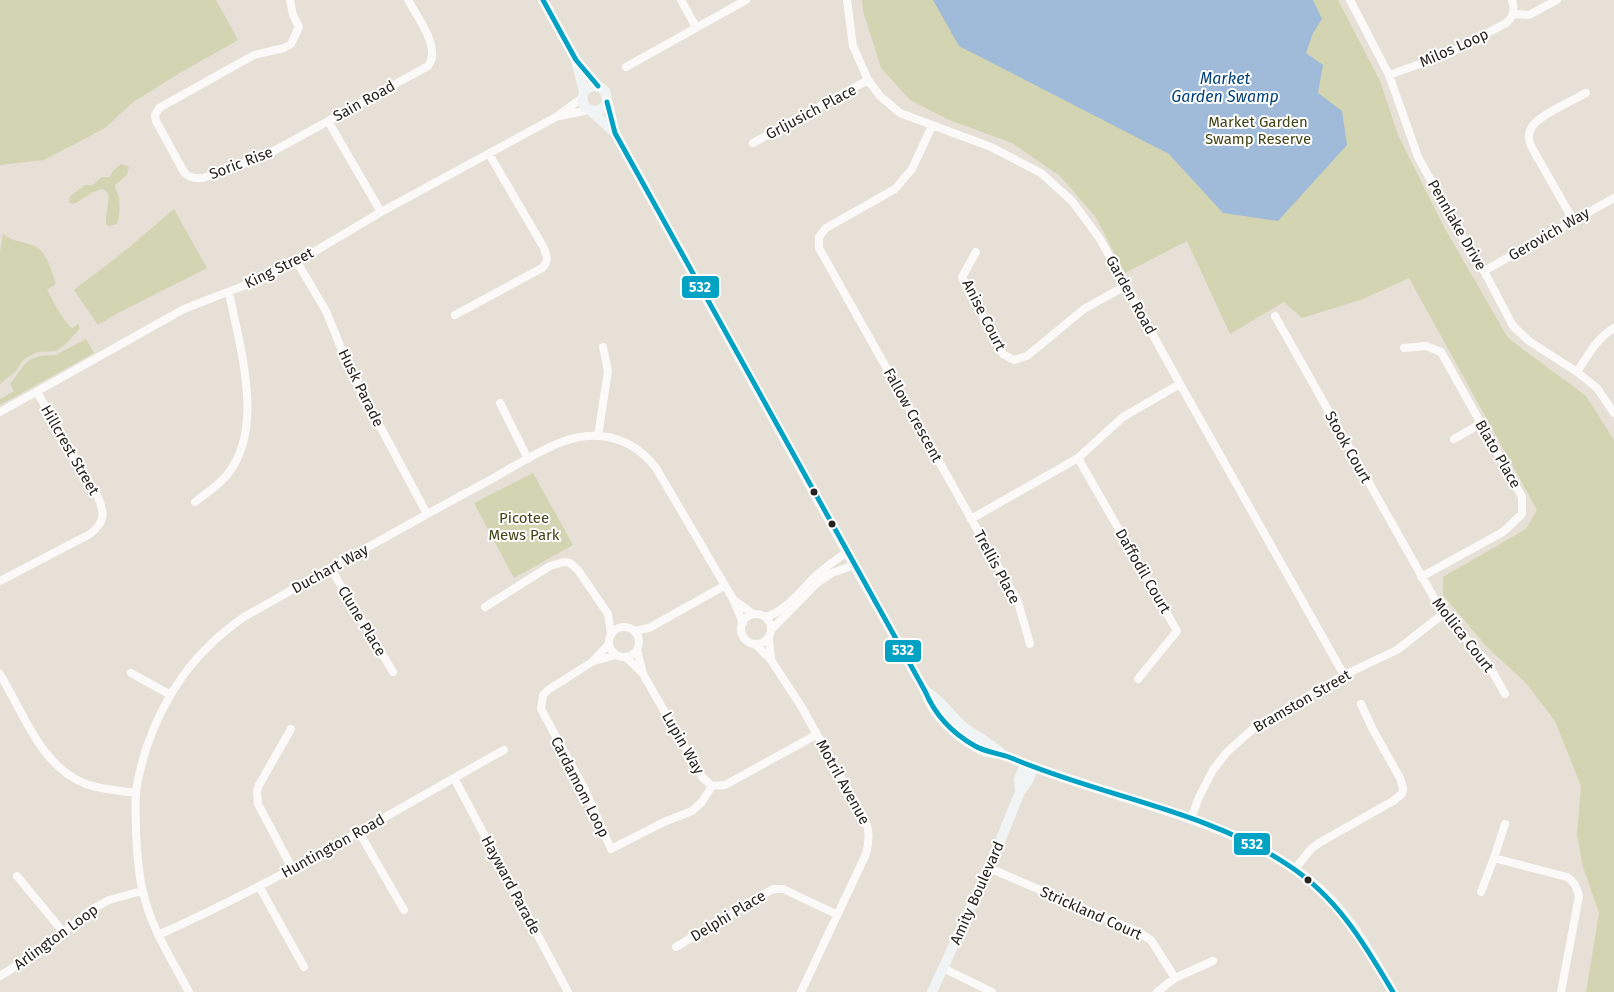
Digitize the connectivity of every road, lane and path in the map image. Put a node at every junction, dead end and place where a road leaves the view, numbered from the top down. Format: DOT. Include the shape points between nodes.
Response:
graph roads {
  1 [pos="290,0"];
  2 [pos="408,0"];
  3 [pos="543,0"];
  4 [pos="681,0"];
  5 [pos="746,0"];
  6 [pos="847,0"];
  7 [pos="1350,0"];
  8 [pos="1512,0"];
  9 [pos="1557,0"];
  10 [pos="1513,14"];
  11 [pos="696,27"];
  12 [pos="576,60"];
  13 [pos="626,67"];
  14 [pos="1389,75"];
  15 [pos="868,80"];
  16 [pos="598,86"];
  17 [pos="1586,93"];
  18 [pos="583,95"];
  19 [pos="607,102"];
  20 [pos="590,110"];
  21 [pos="556,118"];
  22 [pos="328,121"];
  23 [pos="932,126"];
  24 [pos="615,133"];
  25 [pos="753,143"];
  26 [pos="489,154"];
  27 [pos="1614,198"];
  28 [pos="380,212"];
  29 [pos="1573,220"];
  30 [pos="976,252"];
  31 [pos="297,262"];
  32 [pos="1484,271"];
  33 [pos="1126,285"];
  34 [pos="229,292"];
  35 [pos="455,316"];
  36 [pos="1276,316"];
  37 [pos="1614,328"];
  38 [pos="603,347"];
  39 [pos="1404,348"];
  40 [pos="1577,372"];
  41 [pos="1180,384"];
  42 [pos="37,392"];
  43 [pos="500,403"];
  44 [pos="0,412"];
  45 [pos="1614,413"];
  46 [pos="1480,424"];
  47 [pos="598,436"];
  48 [pos="1454,439"];
  49 [pos="1078,458"];
  50 [pos="528,459"];
  51 [pos="195,502"];
  52 [pos="427,514"];
  53 [pos="971,519"];
  54 [pos="846,552"];
  55 [pos="854,565"];
  56 [pos="331,569"];
  57 [pos="1421,577"];
  58 [pos="0,580"];
  59 [pos="724,586"];
  60 [pos="733,599"];
  61 [pos="485,607"];
  62 [pos="608,614"];
  63 [pos="753,614"];
  64 [pos="1443,614"];
  65 [pos="766,617"];
  66 [pos="743,623"];
  67 [pos="624,627"];
  68 [pos="649,628"];
  69 [pos="634,631"];
  70 [pos="611,634"];
  71 [pos="770,634"];
  72 [pos="609,644"];
  73 [pos="755,644"];
  74 [pos="1030,644"];
  75 [pos="638,646"];
  76 [pos="616,655"];
  77 [pos="626,657"];
  78 [pos="771,660"];
  79 [pos="592,662"];
  80 [pos="393,672"];
  81 [pos="131,673"];
  82 [pos="0,674"];
  83 [pos="642,674"];
  84 [pos="1344,675"];
  85 [pos="1138,679"];
  86 [pos="169,694"];
  87 [pos="1504,694"];
  88 [pos="1361,704"];
  89 [pos="290,729"];
  90 [pos="816,735"];
  91 [pos="504,750"];
  92 [pos="1029,766"];
  93 [pos="454,778"];
  94 [pos="712,786"];
  95 [pos="136,792"];
  96 [pos="1191,818"];
  97 [pos="1505,824"];
  98 [pos="359,832"];
  99 [pos="1494,858"];
  100 [pos="292,868"];
  101 [pos="989,868"];
  102 [pos="1295,869"];
  103 [pos="18,876"];
  104 [pos="259,886"];
  105 [pos="142,891"];
  106 [pos="1481,892"];
  107 [pos="404,910"];
  108 [pos="836,914"];
  109 [pos="64,933"];
  110 [pos="158,935"];
  111 [pos="676,947"];
  112 [pos="1213,961"];
  113 [pos="304,967"];
  114 [pos="943,968"];
  115 [pos="0,976"];
  116 [pos="1175,978"];
  117 [pos="189,992"];
  118 [pos="568,992"];
  119 [pos="801,992"];
  120 [pos="932,992"];
  121 [pos="992,992"];
  122 [pos="1157,992"];
  123 [pos="1393,992"];
  124 [pos="1561,992"];
  1 -- 22 [label="street, Soric Rise" via="299,27 291,44 249,57 159,108 156,121 184,172 197,179 266,155"];
  2 -- 22 [label="street, Sain Road" via="432,44 431,62"];
  3 -- 12 [label="main road"];
  4 -- 11 [label="street"];
  5 -- 11 [label="street"];
  6 -- 15 [label="street, Garden Road" via="853,46"];
  7 -- 14 [label="street, Pennlake Drive"];
  8 -- 10 [label="street"];
  9 -- 10 [label="street" via="1530,15"];
  10 -- 14 [label="street, Milos Loop" via="1506,23 1461,48"];
  11 -- 13 [label="street"];
  12 -- 16 [label="main road"];
  12 -- 18 [label="main road"];
  14 -- 32 [label="street, Pennlake Drive" via="1418,158"];
  15 -- 23 [label="street, Garden Road" via="880,96 900,113"];
  15 -- 25 [label="street, Grljusich Place"];
  16 -- 18 [label="main road" via="590,86"];
  16 -- 19 [label="main road" via="605,91"];
  17 -- 29 [label="street" via="1540,118 1529,134 1531,146"];
  18 -- 20 [label="main road" via="584,105"];
  18 -- 21 [label="street, King Street"];
  19 -- 20 [label="main road" via="599,111"];
  19 -- 24 [label="main road"];
  20 -- 21 [label="street, King Street"];
  20 -- 24 [label="main road"];
  21 -- 26 [label="street, King Street"];
  22 -- 28 [label="street, Sain Road"];
  23 -- 33 [label="street, Garden Road" via="991,147 1041,173 1072,201 1100,239"];
  23 -- 53 [label="street, Fallow Crescent" via="912,169 894,189 826,228 818,238 819,248"];
  24 -- 54 [label="main road"];
  26 -- 28 [label="street, King Street"];
  26 -- 35 [label="street" via="548,259 542,268"];
  27 -- 29 [label="street, Gerovich Way"];
  28 -- 31 [label="street, King Street"];
  29 -- 32 [label="street, Gerovich Way"];
  30 -- 33 [label="street, Anise Court" via="962,277 1003,354 1014,360 1028,356 1084,309"];
  31 -- 34 [label="street, King Street"];
  31 -- 52 [label="street, Husk Parade" via="326,312 350,370"];
  32 -- 40 [label="street, Pennlake Drive" via="1513,326"];
  33 -- 41 [label="street, Garden Road"];
  34 -- 42 [label="street, King Street" via="184,309"];
  34 -- 51 [label="street" via="246,381 246,425 235,464 218,485"];
  36 -- 57 [label="street, Stook Court"];
  37 -- 40 [label="street" via="1595,344"];
  38 -- 47 [label="street" via="608,370"];
  39 -- 46 [label="street, Blato Place" via="1426,346 1441,352"];
  40 -- 45 [label="street, Pennlake Drive" via="1597,388"];
  41 -- 49 [label="street" via="1123,417"];
  41 -- 84 [label="street, Garden Road"];
  42 -- 44 [label="street, King Street"];
  42 -- 58 [label="street, Hillcrest Street" via="101,504 103,517 90,534"];
  43 -- 50 [label="street"];
  46 -- 48 [label="street"];
  46 -- 57 [label="street, Blato Place" via="1522,497 1522,514 1503,532"];
  47 -- 50 [label="street, Duchart Way" via="569,439"];
  47 -- 59 [label="street, Duchart Way" via="622,441 649,459"];
  49 -- 53 [label="street"];
  49 -- 85 [label="street, Daffodil Court" via="1177,631"];
  50 -- 52 [label="street, Duchart Way"];
  52 -- 56 [label="street, Duchart Way"];
  53 -- 74 [label="street, Trellis Place" via="1018,602"];
  54 -- 55 [label="main road"];
  54 -- 65 [label="street" via="818,573 788,605"];
  55 -- 71 [label="street" via="817,583"];
  55 -- 92 [label="main road" via="926,691 928,700 948,726 963,732 984,751"];
  56 -- 80 [label="street, Clune Place"];
  56 -- 86 [label="street, Duchart Way" via="224,631 190,666"];
  57 -- 64 [label="street, Mollica Court"];
  59 -- 60 [label="street, Duchart Way"];
  59 -- 68 [label="street"];
  60 -- 63 [label="street, Duchart Way"];
  60 -- 66 [label="street, Duchart Way"];
  61 -- 62 [label="street" via="550,566 564,562 578,570"];
  62 -- 67 [label="street"];
  62 -- 70 [label="street"];
  63 -- 65 [label="street"];
  63 -- 66 [label="street"];
  64 -- 84 [label="street, Bramston Street" via="1397,650"];
  64 -- 87 [label="street, Mollica Court" via="1487,662"];
  65 -- 71 [label="street" via="770,622"];
  66 -- 73 [label="street" via="743,637"];
  67 -- 69 [label="street"];
  67 -- 70 [label="street"];
  68 -- 69 [label="street"];
  68 -- 75 [label="street"];
  69 -- 75 [label="street"];
  70 -- 72 [label="street"];
  71 -- 73 [label="street" via="762,643"];
  71 -- 78 [label="street, Motril Avenue"];
  72 -- 76 [label="street"];
  72 -- 79 [label="street, Cardamom Loop"];
  73 -- 78 [label="street, Motril Avenue"];
  75 -- 77 [label="street" via="632,656"];
  75 -- 83 [label="street, Lupin Way"];
  76 -- 77 [label="street"];
  76 -- 79 [label="street, Cardamom Loop"];
  77 -- 83 [label="street, Lupin Way"];
  78 -- 90 [label="street, Motril Avenue"];
  79 -- 94 [label="street, Cardamom Loop" via="548,690 543,695 541,709 611,849 692,811"];
  81 -- 86 [label="street"];
  82 -- 95 [label="street" via="43,750 59,768 77,780 99,788"];
  83 -- 94 [label="street, Lupin Way" via="702,777"];
  84 -- 96 [label="street, Bramston Street" via="1254,728 1238,741 1209,777"];
  86 -- 95 [label="street, Duchart Way" via="150,738"];
  88 -- 102 [label="street" via="1400,778 1402,794 1319,843"];
  89 -- 100 [label="street" via="257,791 261,809"];
  90 -- 94 [label="street, Lupin Way" via="725,785"];
  90 -- 108 [label="street, Motril Avenue" via="869,830 866,854"];
  91 -- 93 [label="street, Huntington Road"];
  92 -- 96 [label="main road"];
  92 -- 101 [label="main road, Amity Boulevard" via="1028,781 1020,792"];
  93 -- 98 [label="street, Huntington Road"];
  93 -- 118 [label="street, Hayward Parade"];
  95 -- 105 [label="street, Duchart Way" via="136,852"];
  96 -- 102 [label="main road" via="1264,849"];
  97 -- 99 [label="street"];
  98 -- 100 [label="street, Huntington Road"];
  98 -- 107 [label="street"];
  99 -- 106 [label="street"];
  99 -- 124 [label="street" via="1567,877 1575,885 1578,896"];
  100 -- 104 [label="street, Huntington Road"];
  101 -- 114 [label="main road, Amity Boulevard"];
  101 -- 116 [label="street, Strickland Court" via="1136,931 1151,940"];
  102 -- 123 [label="main road" via="1341,912"];
  103 -- 109 [label="street"];
  104 -- 110 [label="street, Huntington Road"];
  104 -- 113 [label="street"];
  105 -- 109 [label="street, Arlington Loop" via="109,900 94,908"];
  105 -- 110 [label="street, Duchart Way"];
  108 -- 111 [label="street, Delphi Place" via="783,889 773,890"];
  108 -- 119 [label="street, Motril Avenue"];
  109 -- 115 [label="street, Arlington Loop"];
  110 -- 117 [label="street, Duchart Way"];
  112 -- 116 [label="street"];
  114 -- 120 [label="main road, Amity Boulevard"];
  114 -- 121 [label="street"];
  116 -- 122 [label="street"];
}
